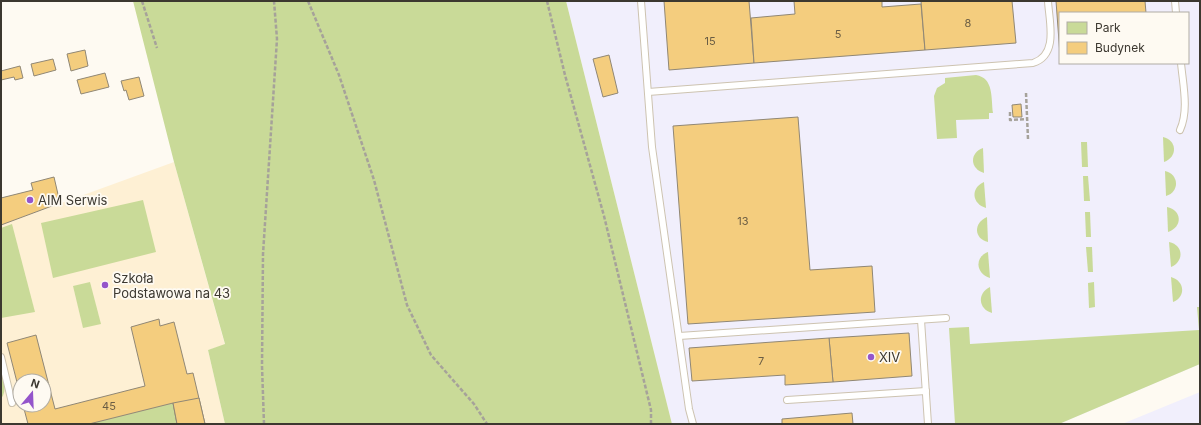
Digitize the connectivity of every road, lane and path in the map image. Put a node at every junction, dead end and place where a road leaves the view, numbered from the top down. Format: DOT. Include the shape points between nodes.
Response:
graph roads {
  1 [pos="142,1"];
  2 [pos="274,1"];
  3 [pos="308,1"];
  4 [pos="547,1"];
  5 [pos="641,1"];
  6 [pos="1048,1"];
  7 [pos="1175,1"];
  8 [pos="1176,12"];
  9 [pos="157,48"];
  10 [pos="1181,64"];
  11 [pos="648,92"];
  12 [pos="1026,93"];
  13 [pos="1010,112"];
  14 [pos="1027,119"];
  15 [pos="1180,130"];
  16 [pos="1028,139"];
  17 [pos="946,318"];
  18 [pos="921,320"];
  19 [pos="679,336"];
  20 [pos="1,357"];
  21 [pos="926,391"];
  22 [pos="786,400"];
  23 [pos="12,403"];
  24 [pos="264,424"];
  25 [pos="487,424"];
  26 [pos="651,424"];
  27 [pos="694,424"];
  28 [pos="928,424"];
  1 -- 9 [label="path"];
  2 -- 24 [label="path" via="277,39 263,254"];
  3 -- 25 [label="path" via="339,75 374,180 407,305 431,355 474,404"];
  4 -- 26 [label="path" via="608,232 650,410"];
  5 -- 11 [label="lane"];
  6 -- 11 [label="lane" via="1049,47 1045,55 1033,63"];
  7 -- 8 [label="lane"];
  10 -- 15 [label="lane" via="1185,111"];
  11 -- 19 [label="lane" via="652,147"];
  12 -- 14 [label="path"];
  13 -- 14 [label="path" via="1010,120"];
  14 -- 16 [label="path"];
  17 -- 18 [label="lane"];
  18 -- 19 [label="lane"];
  18 -- 21 [label="lane"];
  19 -- 27 [label="lane" via="689,409"];
  20 -- 23 [label="lane"];
  21 -- 22 [label="lane"];
  21 -- 28 [label="lane"];
}
